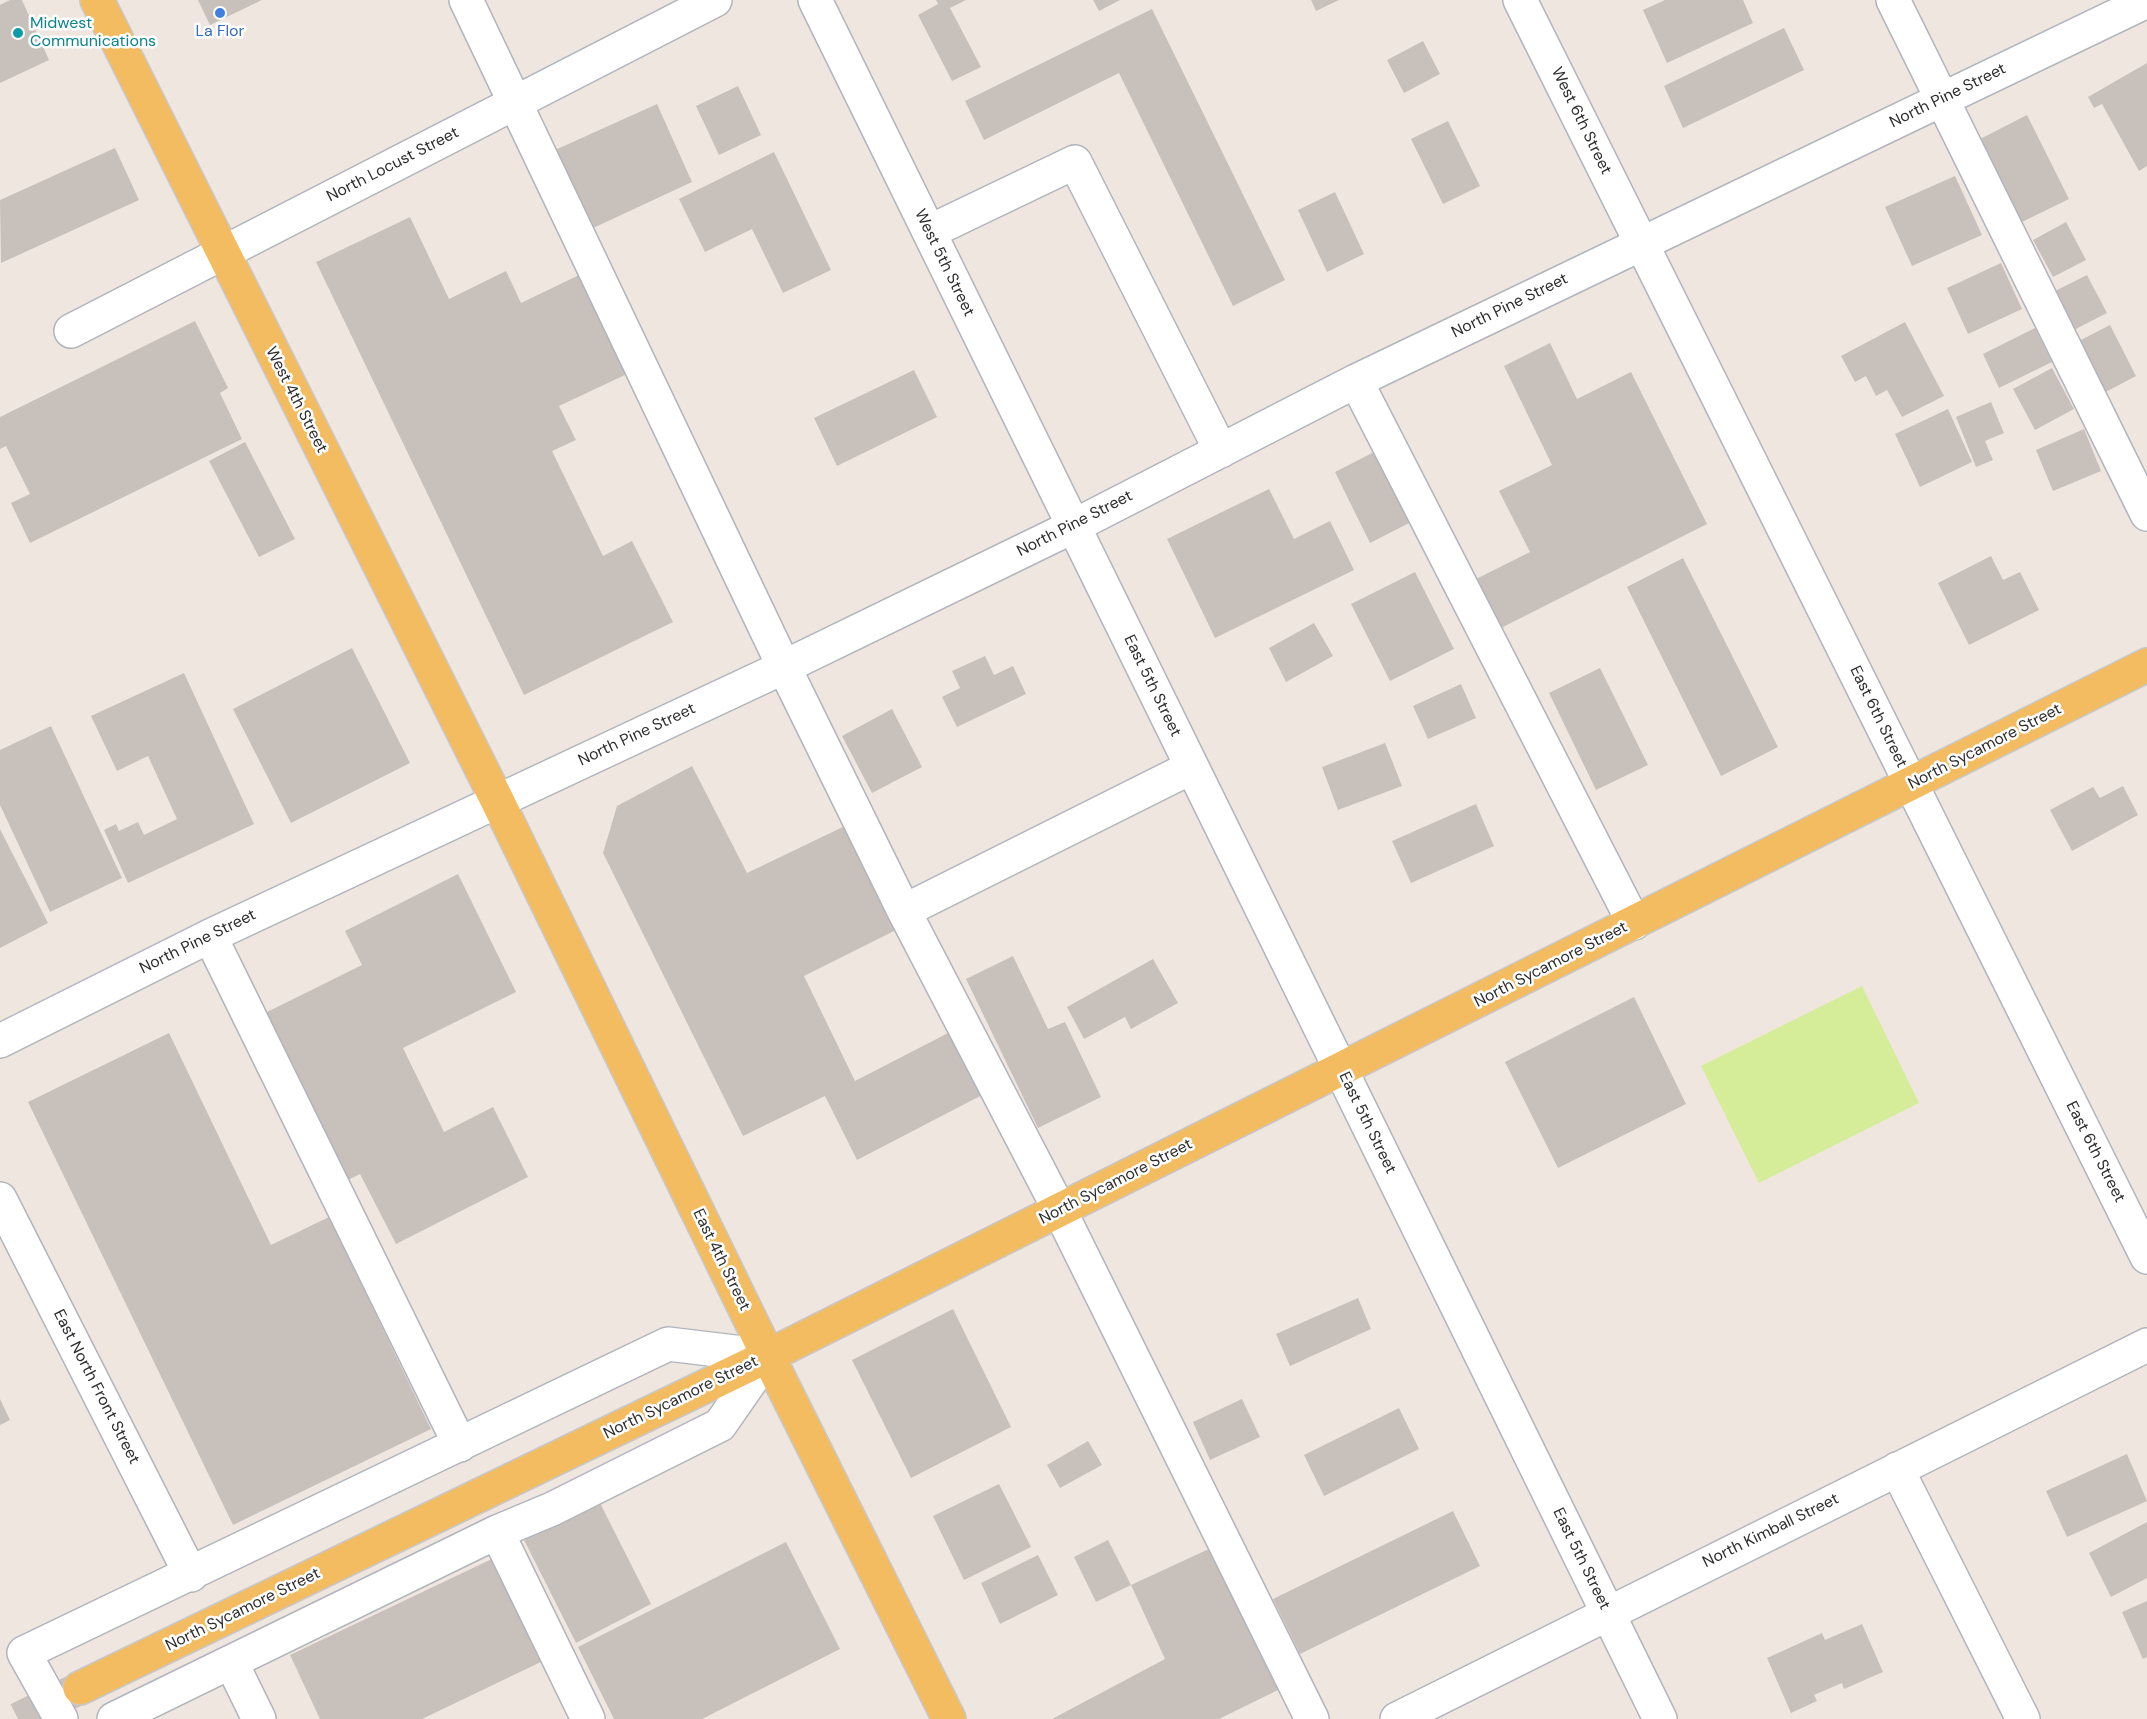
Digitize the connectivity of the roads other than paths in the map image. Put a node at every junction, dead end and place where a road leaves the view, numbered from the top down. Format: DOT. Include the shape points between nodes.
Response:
graph roads {
  1 [pos="97,0"];
  2 [pos="466,0"];
  3 [pos="715,0"];
  4 [pos="815,0"];
  5 [pos="1520,0"];
  6 [pos="1893,0"];
  7 [pos="2147,0"];
  8 [pos="1942,99"];
  9 [pos="517,102"];
  10 [pos="929,232"];
  11 [pos="1641,242"];
  12 [pos="222,253"];
  13 [pos="71,331"];
  14 [pos="1356,381"];
  15 [pos="1221,451"];
  16 [pos="2147,514"];
  17 [pos="1074,526"];
  18 [pos="2147,665"];
  19 [pos="784,667"];
  20 [pos="1192,767"];
  21 [pos="1911,784"];
  22 [pos="497,800"];
  23 [pos="904,911"];
  24 [pos="1634,923"];
  25 [pos="210,936"];
  26 [pos="0,1041"];
  27 [pos="1341,1070"];
  28 [pos="0,1199"];
  29 [pos="1059,1210"];
  30 [pos="2147,1257"];
  31 [pos="2147,1345"];
  32 [pos="768,1356"];
  33 [pos="460,1445"];
  34 [pos="1897,1469"];
  35 [pos="496,1532"];
  36 [pos="191,1575"];
  37 [pos="1608,1612"];
  38 [pos="231,1662"];
  39 [pos="80,1688"];
  40 [pos="61,1719"];
  41 [pos="114,1719"];
  42 [pos="259,1719"];
  43 [pos="588,1719"];
  44 [pos="948,1719"];
  45 [pos="1312,1719"];
  46 [pos="1397,1719"];
  47 [pos="1660,1719"];
  48 [pos="2024,1719"];
  1 -- 12 [label="main road, West 4th Street"];
  2 -- 9 [label="street"];
  3 -- 9 [label="street, North Locust Street"];
  4 -- 10 [label="street, West 5th Street"];
  5 -- 11 [label="street, West 6th Street"];
  6 -- 8 [label="street"];
  7 -- 8 [label="street, North Pine Street"];
  8 -- 11 [label="street, North Pine Street"];
  8 -- 16 [label="street"];
  9 -- 12 [label="street, North Locust Street"];
  9 -- 19 [label="street"];
  10 -- 15 [label="street" via="1075,162"];
  10 -- 17 [label="street, West 5th Street"];
  11 -- 14 [label="street, North Pine Street"];
  11 -- 21 [label="street, East 6th Street"];
  12 -- 13 [label="street, North Locust Street"];
  12 -- 22 [label="main road, West 4th Street"];
  14 -- 15 [label="street, North Pine Street"];
  14 -- 24 [label="street"];
  15 -- 17 [label="street, North Pine Street"];
  17 -- 19 [label="street, North Pine Street"];
  17 -- 20 [label="street, East 5th Street"];
  18 -- 21 [label="main road, North Sycamore Street"];
  19 -- 22 [label="street, North Pine Street"];
  19 -- 23 [label="street"];
  20 -- 23 [label="street"];
  20 -- 27 [label="street, East 5th Street"];
  21 -- 24 [label="main road, North Sycamore Street"];
  21 -- 30 [label="street, East 6th Street"];
  22 -- 25 [label="street, North Pine Street"];
  22 -- 32 [label="main road, East 4th Street"];
  23 -- 29 [label="street"];
  24 -- 27 [label="main road, North Sycamore Street"];
  25 -- 26 [label="street, North Pine Street"];
  25 -- 33 [label="street"];
  27 -- 29 [label="main road, North Sycamore Street"];
  27 -- 37 [label="street, East 5th Street"];
  28 -- 36 [label="street, East North Front Street"];
  29 -- 32 [label="main road, North Sycamore Street"];
  29 -- 45 [label="street"];
  31 -- 34 [label="street, North Kimball Street"];
  32 -- 33 [label="street" via="668,1344"];
  32 -- 35 [label="street" via="720,1425 552,1509"];
  32 -- 39 [label="main road, North Sycamore Street"];
  32 -- 44 [label="main road, East 4th Street"];
  33 -- 36 [label="street"];
  34 -- 37 [label="street, North Kimball Street"];
  34 -- 48 [label="street"];
  35 -- 38 [label="street"];
  35 -- 43 [label="street"];
  36 -- 40 [label="street" via="24,1653"];
  37 -- 46 [label="street, North Kimball Street"];
  37 -- 47 [label="street, East 5th Street"];
  38 -- 41 [label="street"];
  38 -- 42 [label="street"];
}
